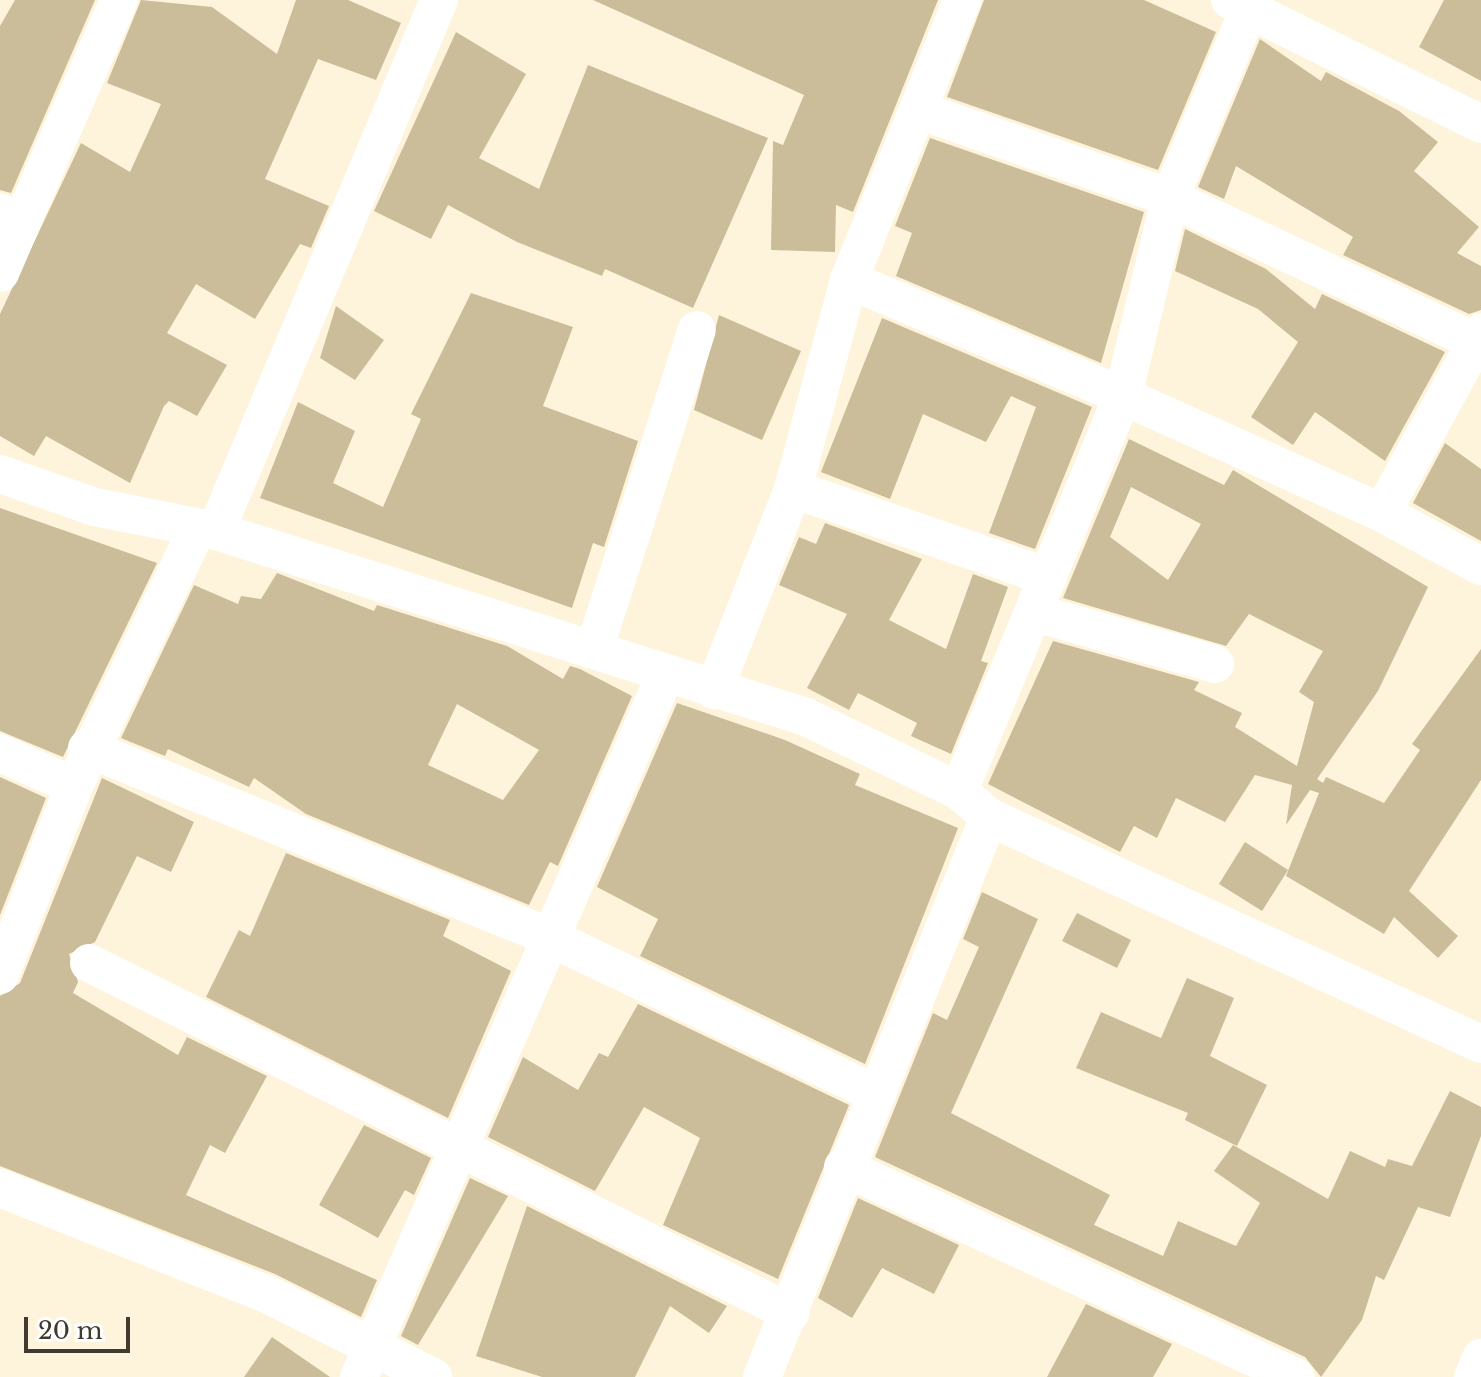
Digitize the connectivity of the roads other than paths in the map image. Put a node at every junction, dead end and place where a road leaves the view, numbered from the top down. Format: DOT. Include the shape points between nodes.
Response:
graph roads {
  1 [pos="119,0"];
  2 [pos="439,0"];
  3 [pos="962,0"];
  4 [pos="1240,3"];
  5 [pos="918,110"];
  6 [pos="1481,124"];
  7 [pos="1170,198"];
  8 [pos="11,217"];
  9 [pos="0,273"];
  10 [pos="849,280"];
  11 [pos="697,330"];
  12 [pos="1478,337"];
  13 [pos="1123,396"];
  14 [pos="0,474"];
  15 [pos="793,489"];
  16 [pos="1382,513"];
  17 [pos="207,530"];
  18 [pos="1481,566"];
  19 [pos="1048,577"];
  20 [pos="1036,613"];
  21 [pos="594,650"];
  22 [pos="1215,664"];
  23 [pos="664,678"];
  24 [pos="714,690"];
  25 [pos="87,748"];
  26 [pos="0,753"];
  27 [pos="74,786"];
  28 [pos="959,791"];
  29 [pos="989,817"];
  30 [pos="549,937"];
  31 [pos="89,963"];
  32 [pos="0,975"];
  33 [pos="1481,1044"];
  34 [pos="877,1094"];
  35 [pos="459,1147"];
  36 [pos="843,1167"];
  37 [pos="0,1188"];
  38 [pos="791,1313"];
  39 [pos="1481,1358"];
  40 [pos="365,1363"];
  41 [pos="433,1377"];
  42 [pos="762,1377"];
  43 [pos="1296,1377"];
  44 [pos="1473,1377"];
  1 -- 8 [label="street"];
  2 -- 17 [label="street"];
  3 -- 5 [label="street"];
  4 -- 6 [label="street"];
  4 -- 7 [label="street"];
  5 -- 7 [label="street"];
  5 -- 10 [label="street"];
  7 -- 12 [label="street"];
  7 -- 13 [label="street"];
  8 -- 9 [label="street"];
  10 -- 13 [label="street"];
  10 -- 15 [label="street"];
  11 -- 21 [label="street"];
  12 -- 16 [label="street"];
  13 -- 16 [label="street"];
  13 -- 19 [label="street"];
  14 -- 17 [label="street" via="95,507"];
  15 -- 19 [label="street"];
  15 -- 24 [label="street"];
  16 -- 18 [label="street"];
  17 -- 21 [label="street"];
  17 -- 25 [label="street"];
  19 -- 20 [label="street"];
  20 -- 22 [label="street"];
  20 -- 28 [label="street"];
  21 -- 23 [label="street"];
  23 -- 24 [label="street"];
  23 -- 30 [label="street"];
  24 -- 28 [label="street" via="806,717"];
  25 -- 27 [label="street"];
  25 -- 30 [label="street"];
  26 -- 27 [label="street"];
  27 -- 32 [label="street"];
  28 -- 29 [label="street"];
  29 -- 33 [label="street"];
  29 -- 34 [label="street"];
  30 -- 34 [label="street"];
  30 -- 35 [label="street"];
  31 -- 35 [label="street"];
  34 -- 36 [label="street"];
  35 -- 38 [label="street"];
  35 -- 40 [label="street"];
  36 -- 38 [label="street"];
  36 -- 43 [label="street"];
  37 -- 40 [label="street" via="267,1294"];
  38 -- 42 [label="street"];
  39 -- 44 [label="street"];
  40 -- 41 [label="street"];
}
